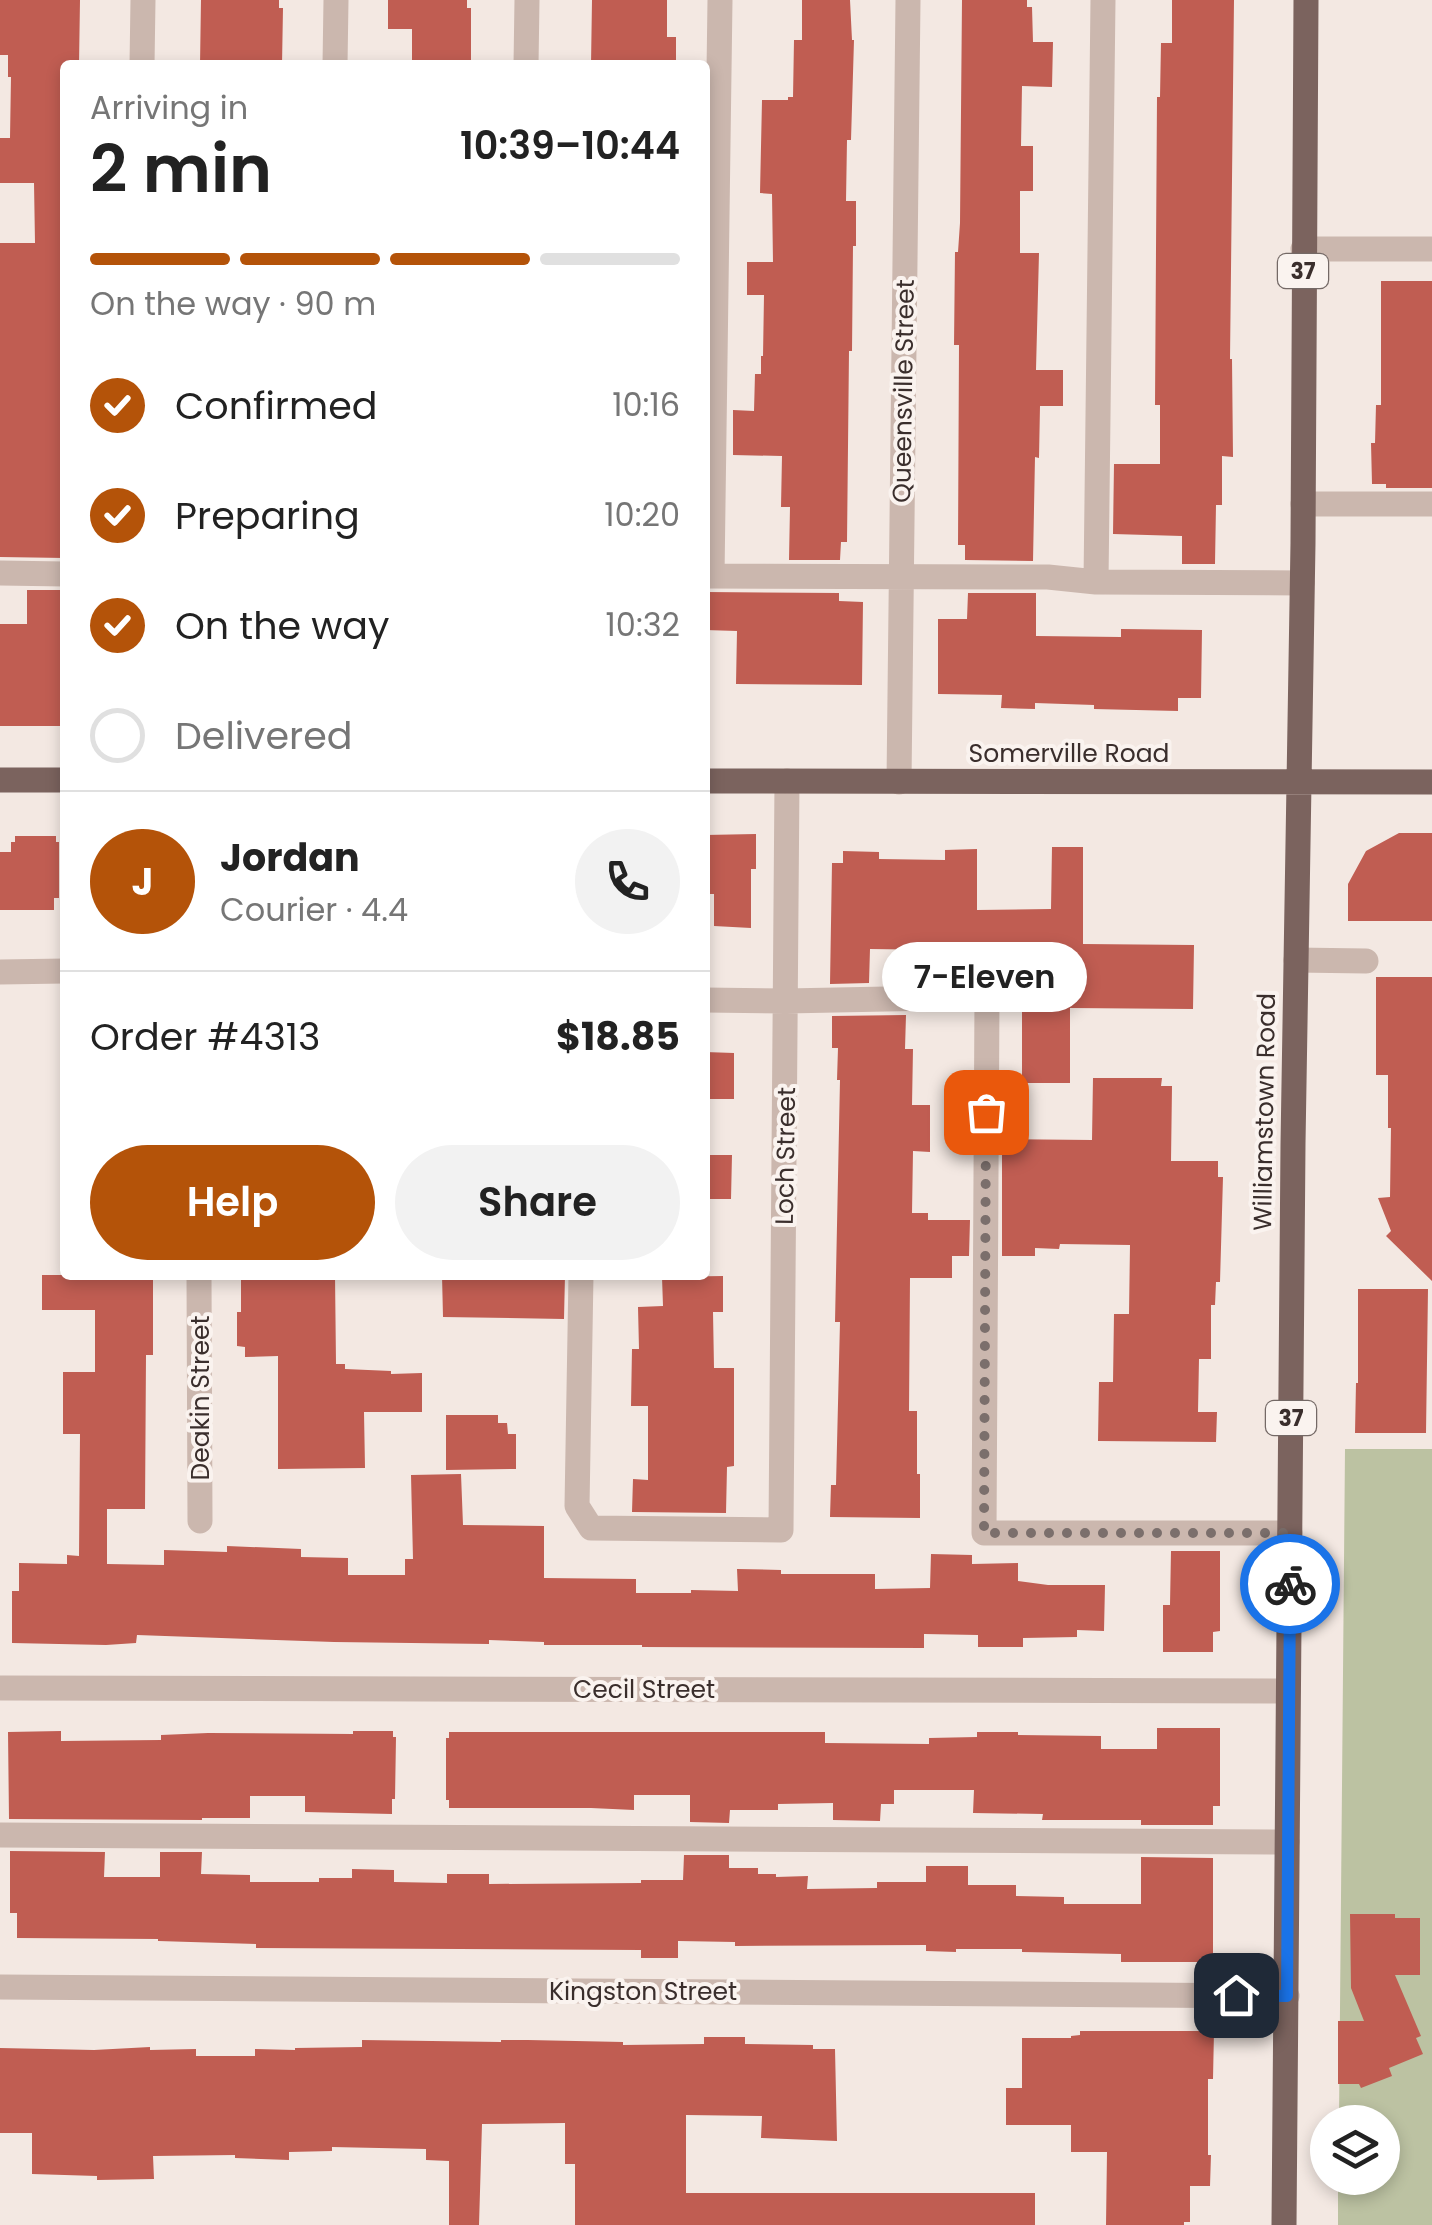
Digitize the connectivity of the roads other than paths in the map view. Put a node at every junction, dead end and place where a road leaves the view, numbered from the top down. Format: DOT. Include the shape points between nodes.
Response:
graph roads {
  1 [pos="143,0"];
  2 [pos="336,0"];
  3 [pos="527,0"];
  4 [pos="720,0"];
  5 [pos="908,0"];
  6 [pos="1103,0"];
  7 [pos="1306,0"];
  8 [pos="142,60"];
  9 [pos="335,60"];
  10 [pos="526,60"];
  11 [pos="1303,250"];
  12 [pos="1432,250"];
  13 [pos="1303,504"];
  14 [pos="1432,504"];
  15 [pos="710,524"];
  16 [pos="0,573"];
  17 [pos="60,574"];
  18 [pos="710,576"];
  19 [pos="901,576"];
  20 [pos="1096,582"];
  21 [pos="1302,583"];
  22 [pos="0,780"];
  23 [pos="60,780"];
  24 [pos="710,782"];
  25 [pos="787,782"];
  26 [pos="898,782"];
  27 [pos="1432,782"];
  28 [pos="1300,784"];
  29 [pos="1296,960"];
  30 [pos="1366,961"];
  31 [pos="60,971"];
  32 [pos="0,972"];
  33 [pos="710,1000"];
  34 [pos="786,1001"];
  35 [pos="199,1280"];
  36 [pos="581,1280"];
  37 [pos="200,1521"];
  38 [pos="1290,1533"];
  39 [pos="0,1688"];
  40 [pos="1288,1691"];
  41 [pos="0,1834"];
  42 [pos="1287,1842"];
  43 [pos="0,1987"];
  44 [pos="1287,1996"];
  45 [pos="1284,2225"];
  1 -- 8 [label="street"];
  2 -- 9 [label="street"];
  3 -- 10 [label="street"];
  4 -- 15 [label="street"];
  5 -- 19 [label="street, Queensville Street"];
  6 -- 20 [label="street"];
  7 -- 11 [label="main road, Williamstown Road / 37"];
  11 -- 12 [label="street"];
  11 -- 13 [label="main road, Williamstown Road / 37"];
  13 -- 14 [label="street"];
  13 -- 21 [label="main road, Williamstown Road / 37"];
  16 -- 17 [label="street"];
  18 -- 19 [label="street"];
  19 -- 20 [label="street"];
  19 -- 26 [label="street, Queensville Street"];
  20 -- 21 [label="street"];
  21 -- 28 [label="main road, Williamstown Road / 37"];
  22 -- 23 [label="main road"];
  24 -- 25 [label="main road, Somerville Road"];
  25 -- 26 [label="main road, Somerville Road"];
  25 -- 34 [label="street, Loch Street"];
  26 -- 28 [label="main road, Somerville Road"];
  27 -- 28 [label="main road, Somerville Road"];
  28 -- 29 [label="main road, Williamstown Road / 37"];
  29 -- 30 [label="street"];
  29 -- 38 [label="main road, Williamstown Road / 37"];
  31 -- 32 [label="street"];
  33 -- 34 [label="street"];
  34 -- 36 [label="street, Loch Street" via="781,1530 591,1528 577,1506"];
  34 -- 38 [label="street" via="988,996 984,1533"];
  35 -- 37 [label="street, Deakin Street"];
  38 -- 40 [label="main road, Williamstown Road / 37"];
  39 -- 40 [label="street, Cecil Street"];
  40 -- 42 [label="main road, Williamstown Road / 37"];
  41 -- 42 [label="street"];
  42 -- 44 [label="main road, Williamstown Road / 37"];
  43 -- 44 [label="street, Kingston Street"];
  44 -- 45 [label="main road, Williamstown Road / 37"];
}
